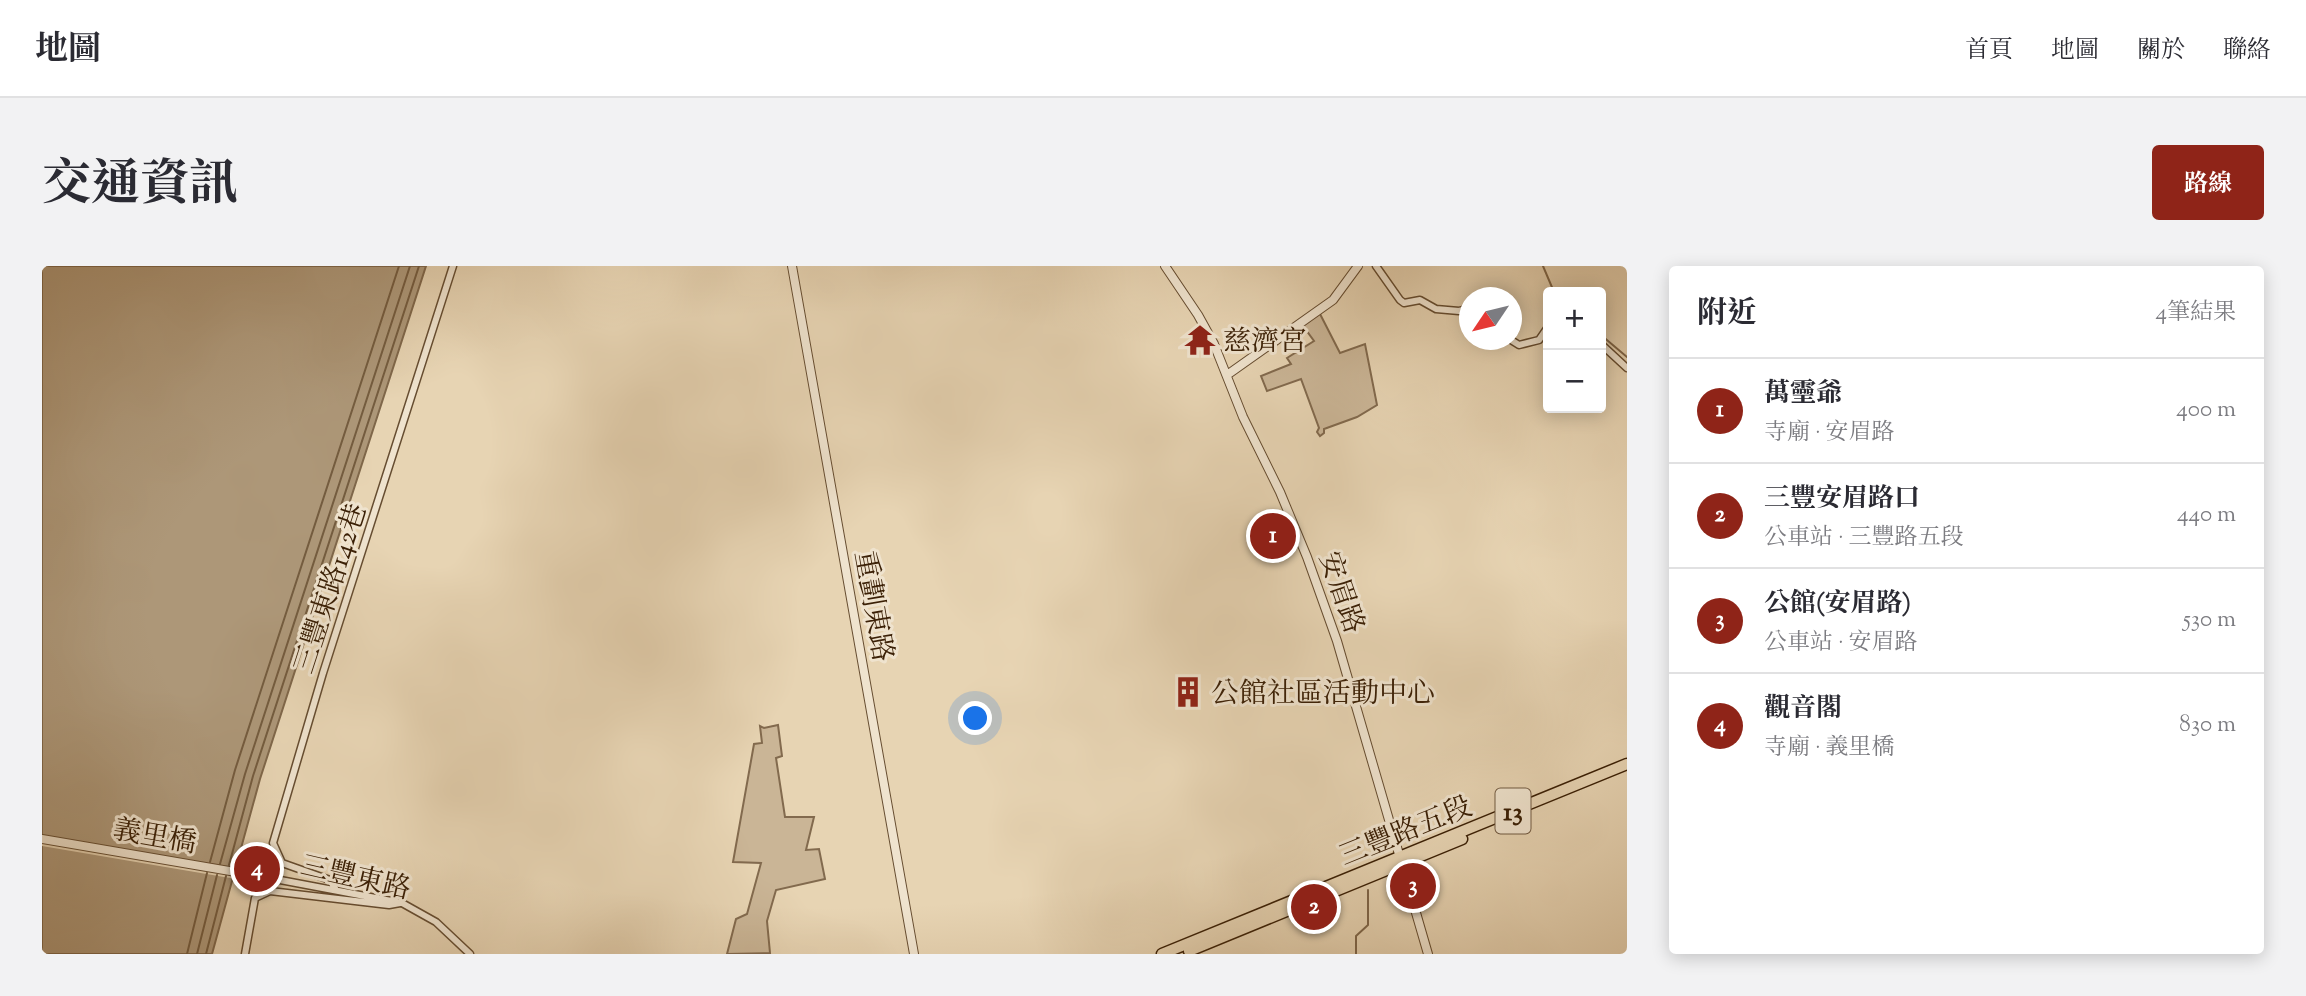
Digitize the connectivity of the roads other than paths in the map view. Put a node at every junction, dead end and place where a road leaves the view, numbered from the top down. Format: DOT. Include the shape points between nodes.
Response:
graph roads {
  1 [pos="453,266"];
  2 [pos="792,266"];
  3 [pos="1165,266"];
  4 [pos="1359,266"];
  5 [pos="1376,266"];
  6 [pos="1459,311"];
  7 [pos="1543,334"];
  8 [pos="1522,344"];
  9 [pos="1606,349"];
  10 [pos="1627,368"];
  11 [pos="1227,375"];
  12 [pos="1627,764"];
  13 [pos="1627,771"];
  14 [pos="42,839"];
  15 [pos="1400,861"];
  16 [pos="260,876"];
  17 [pos="336,890"];
  18 [pos="402,902"];
  19 [pos="245,954"];
  20 [pos="470,954"];
  21 [pos="914,954"];
  22 [pos="1162,954"];
  23 [pos="1181,954"];
  24 [pos="1428,954"];
  1 -- 17 [label="street, 三豐東路142巷" via="273,843 282,863 330,880"];
  2 -- 21 [label="street, 重劃東路"];
  3 -- 11 [label="street, 安眉路" via="1198,315"];
  4 -- 11 [label="street" via="1333,300"];
  5 -- 6 [label="street" via="1404,303 1420,300 1432,308"];
  7 -- 8 [label="street"];
  9 -- 10 [label="street"];
  11 -- 15 [label="street, 安眉路" via="1325,605"];
  12 -- 15 [label="main road, 三豐路五段 / 13"];
  13 -- 15 [label="main road, 三豐路五段 / 13"];
  14 -- 16 [label="street, 義里橋"];
  15 -- 22 [label="main road, 三豐路五段 / 13"];
  15 -- 23 [label="main road, 三豐路五段 / 13"];
  15 -- 24 [label="street, 安眉路"];
  16 -- 17 [label="street, 三豐東路"];
  17 -- 18 [label="street, 三豐東路"];
  18 -- 19 [label="street" via="389,905 270,891 260,894"];
  18 -- 20 [label="street, 三豐東路" via="436,922"];
}
